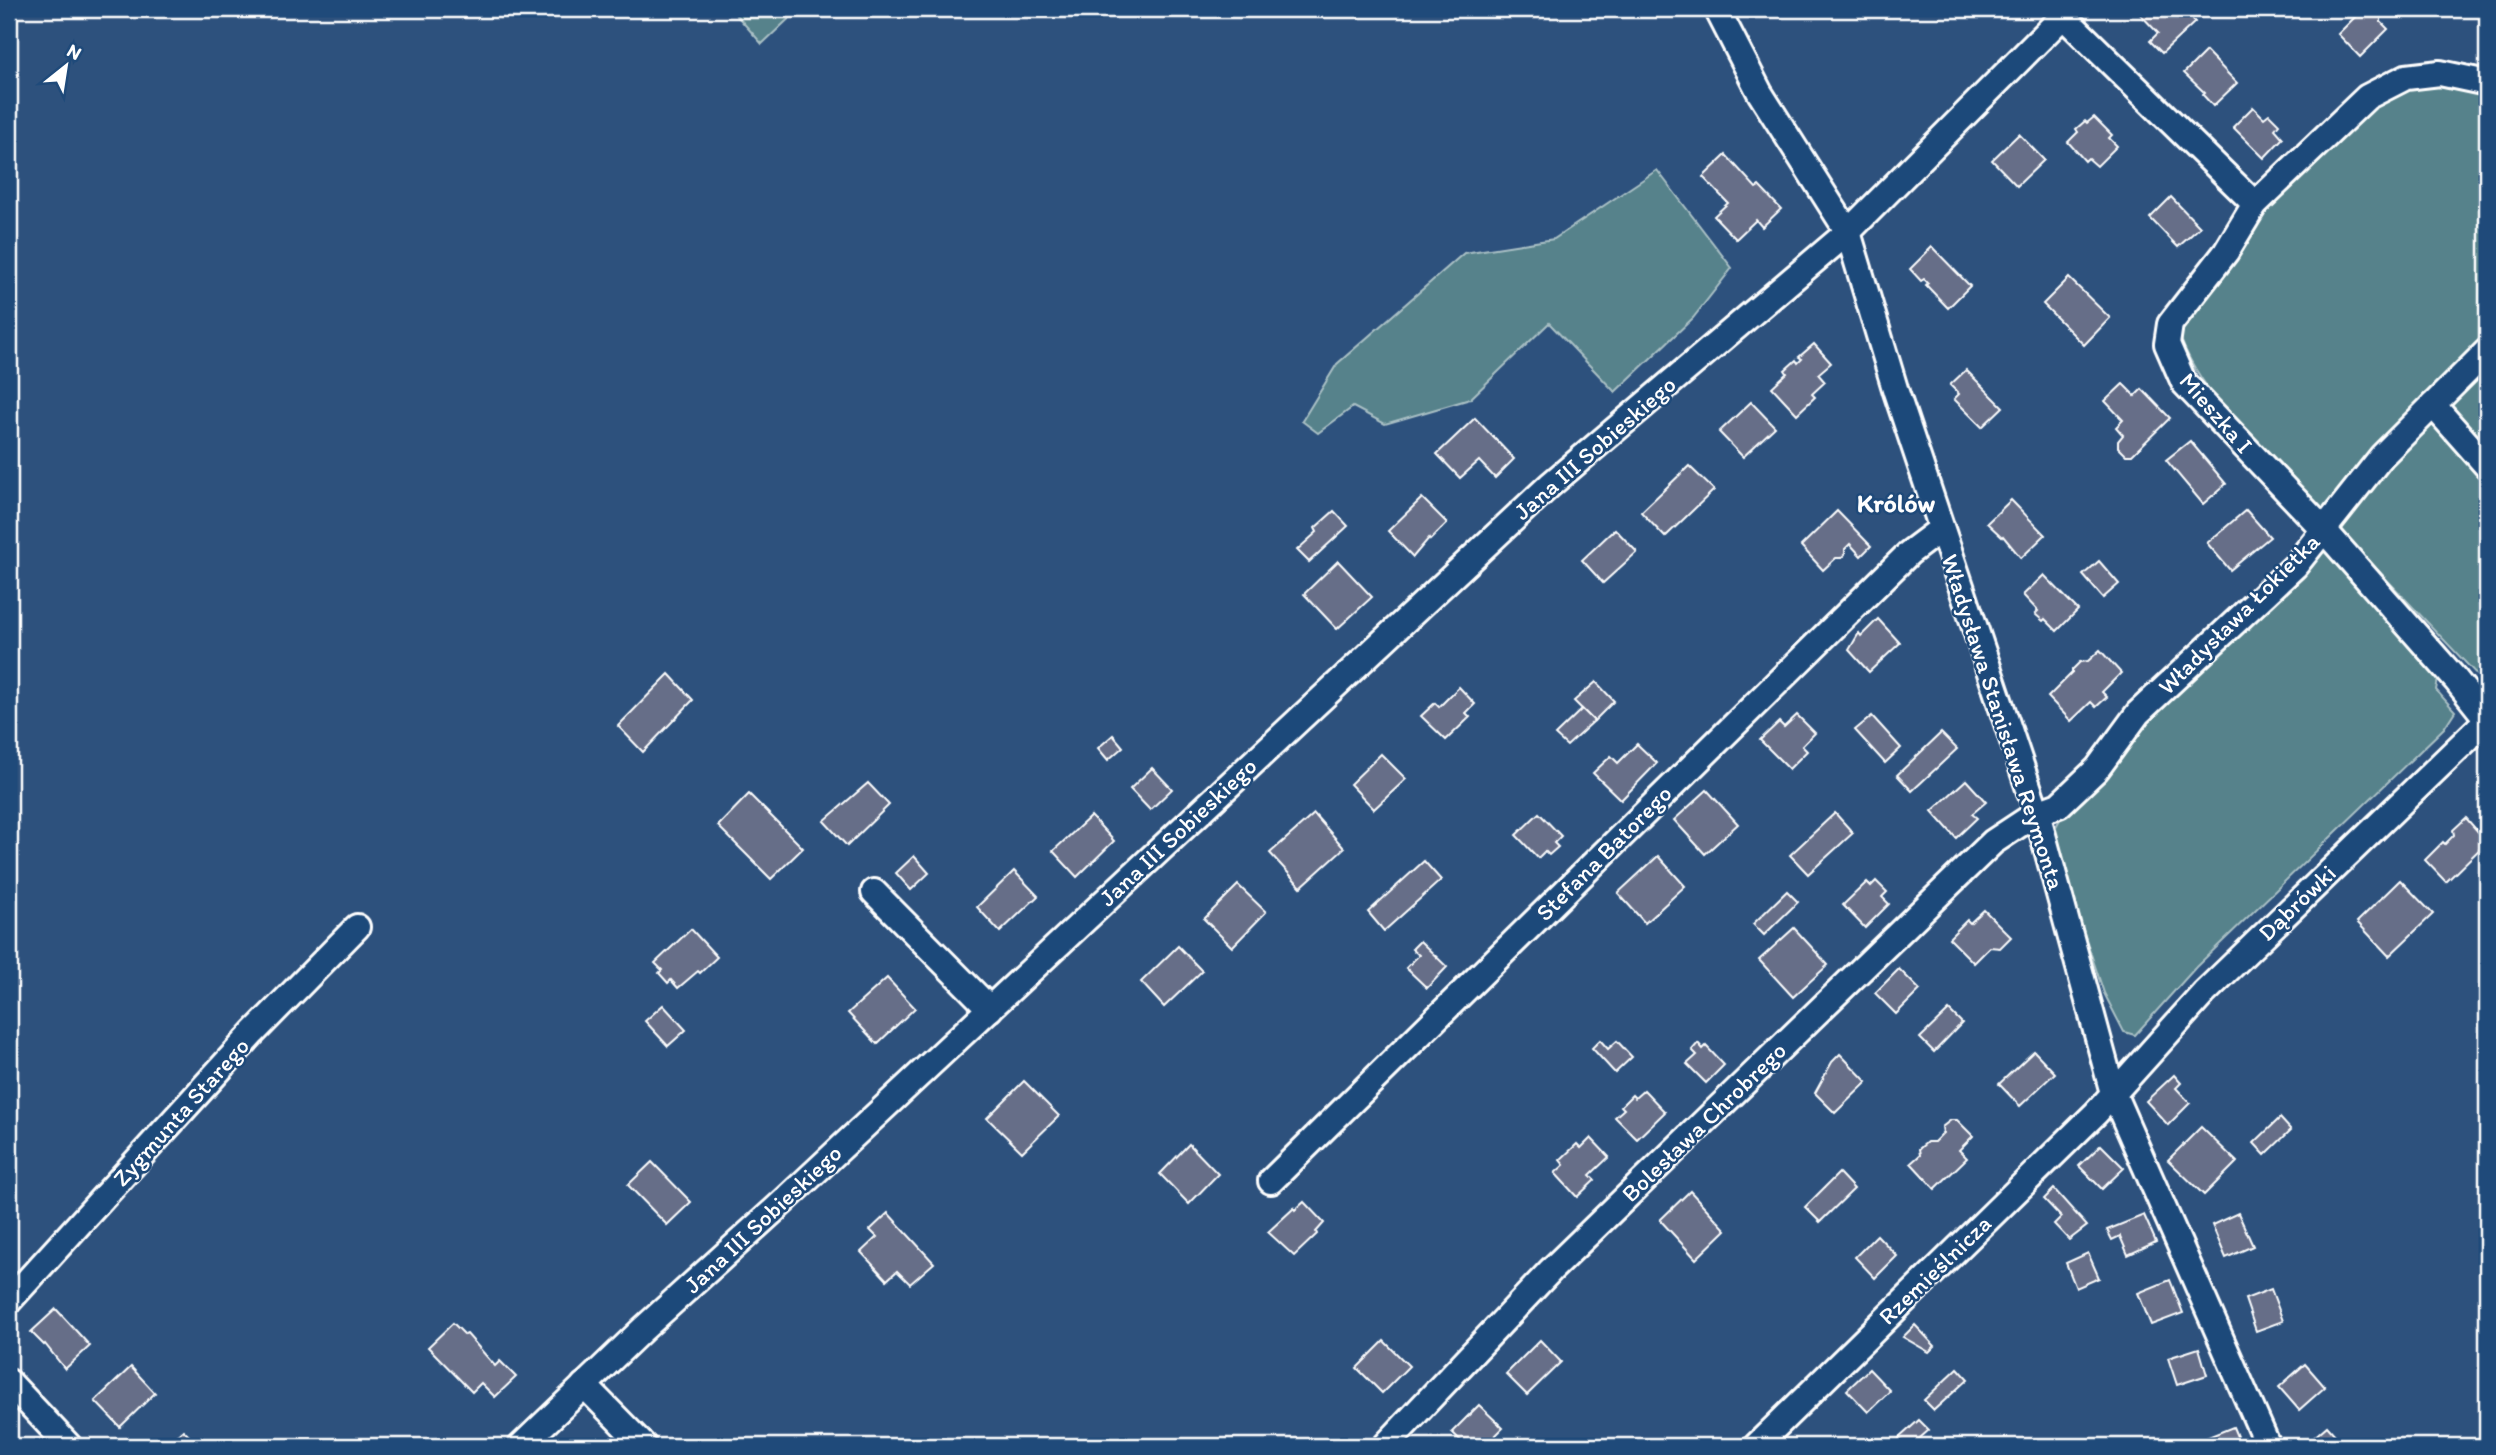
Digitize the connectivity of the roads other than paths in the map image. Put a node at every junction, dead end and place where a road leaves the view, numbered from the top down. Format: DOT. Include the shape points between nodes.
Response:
graph roads {
  1 [pos="1717,9"];
  2 [pos="2067,12"];
  3 [pos="2487,83"];
  4 [pos="2255,204"];
  5 [pos="1847,232"];
  6 [pos="2487,351"];
  7 [pos="2433,405"];
  8 [pos="2487,466"];
  9 [pos="1941,529"];
  10 [pos="2324,530"];
  11 [pos="2487,719"];
  12 [pos="2037,813"];
  13 [pos="874,892"];
  14 [pos="356,927"];
  15 [pos="990,1009"];
  16 [pos="2113,1093"];
  17 [pos="1271,1181"];
  18 [pos="9,1301"];
  19 [pos="9,1382"];
  20 [pos="584,1385"];
  21 [pos="69,1446"];
  22 [pos="521,1446"];
  23 [pos="644,1446"];
  24 [pos="1385,1446"];
  25 [pos="1756,1446"];
  26 [pos="2269,1446"];
  1 -- 5 [label="street, Władysława Stanisława Reymonta" via="1760,93"];
  2 -- 4 [label="street"];
  2 -- 5 [label="street, Jana III Sobieskiego"];
  3 -- 4 [label="street, Mieszka I" via="2440,73 2406,77 2367,97"];
  4 -- 10 [label="street, Mieszka I" via="2226,252 2170,324 2166,344 2184,383"];
  5 -- 9 [label="street, Władysława Stanisława Reymonta"];
  5 -- 15 [label="street, Jana III Sobieskiego" via="1550,485"];
  6 -- 7 [label="street, Władysława Łokietka"];
  7 -- 8 [label="street"];
  7 -- 10 [label="street, Władysława Łokietka" via="2382,456"];
  9 -- 12 [label="street, Władysława Stanisława Reymonta"];
  9 -- 17 [label="street, Stefana Batorego" via="1899,563"];
  10 -- 11 [label="street, Mieszka I"];
  10 -- 12 [label="street, Władysława Łokietka" via="2295,566 2138,713 2097,769 2059,805"];
  11 -- 16 [label="street, Dąbrówki" via="2204,993"];
  12 -- 16 [label="street, Władysława Stanisława Reymonta"];
  12 -- 24 [label="street, Bolesława Chrobrego" via="1993,842 1551,1270"];
  13 -- 15 [label="street"];
  14 -- 18 [label="street, Zygmunta Starego"];
  15 -- 20 [label="street, Jana III Sobieskiego"];
  16 -- 25 [label="street, Rzemieślnicza"];
  16 -- 26 [label="street, Władysława Stanisława Reymonta"];
  19 -- 21 [label="street"];
  20 -- 22 [label="street, Jana III Sobieskiego"];
  20 -- 23 [label="street"];
}
